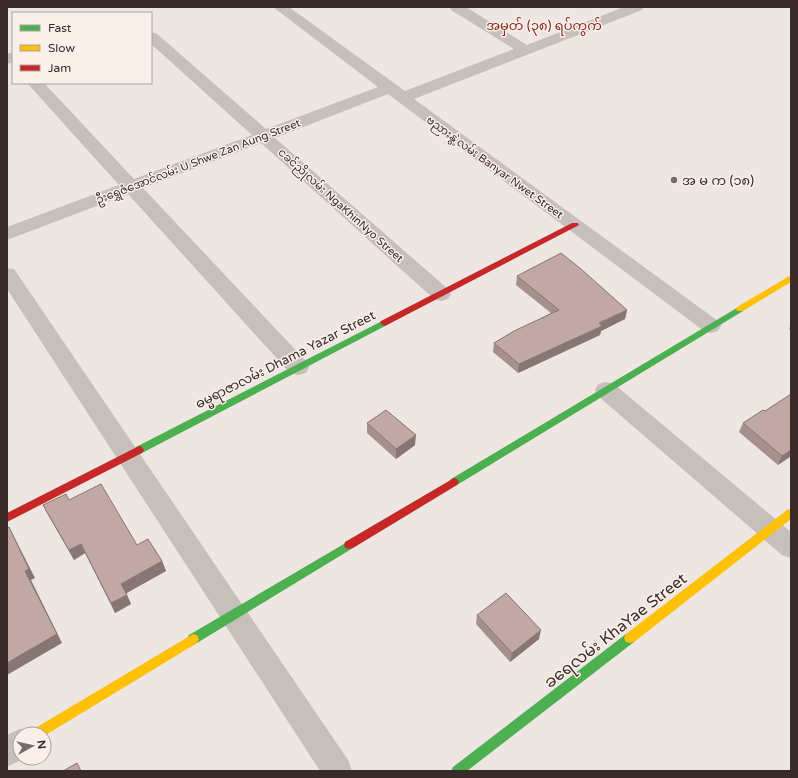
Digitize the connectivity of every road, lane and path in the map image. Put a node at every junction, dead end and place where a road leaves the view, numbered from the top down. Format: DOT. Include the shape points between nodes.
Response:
graph roads {
  1 [pos="280,7"];
  2 [pos="456,7"];
  3 [pos="637,7"];
  4 [pos="614,10"];
  5 [pos="152,37"];
  6 [pos="525,50"];
  7 [pos="36,84"];
  8 [pos="396,93"];
  9 [pos="263,137"];
  10 [pos="131,187"];
  11 [pos="575,225"];
  12 [pos="7,234"];
  13 [pos="7,274"];
  14 [pos="791,278"];
  15 [pos="441,294"];
  16 [pos="711,326"];
  17 [pos="298,367"];
  18 [pos="606,390"];
  19 [pos="127,454"];
  20 [pos="791,513"];
  21 [pos="7,518"];
  22 [pos="770,529"];
  23 [pos="791,547"];
  24 [pos="233,615"];
  25 [pos="49,726"];
  26 [pos="337,771"];
  27 [pos="457,771"];
  1 -- 8 [label="street, ဗညားနွဲ့လမ်း Banyar Nwet Street"];
  2 -- 6 [label="street"];
  3 -- 4 [label="street, ဦးရွှေဇံအောင်လမ်း U Shwe Zan Aung Street"];
  4 -- 6 [label="street, ဦးရွှေဇံအောင်လမ်း U Shwe Zan Aung Street"];
  5 -- 9 [label="street, ငခင်ညိုလမ်း NgaKhinNyo Street"];
  6 -- 8 [label="street, ဦးရွှေဇံအောင်လမ်း U Shwe Zan Aung Street"];
  7 -- 10 [label="street"];
  8 -- 9 [label="street, ဦးရွှေဇံအောင်လမ်း U Shwe Zan Aung Street"];
  8 -- 11 [label="street, ဗညားနွဲ့လမ်း Banyar Nwet Street"];
  9 -- 10 [label="street, ဦးရွှေဇံအောင်လမ်း U Shwe Zan Aung Street"];
  9 -- 15 [label="street, ငခင်ညိုလမ်း NgaKhinNyo Street"];
  10 -- 12 [label="street, ဦးရွှေဇံအောင်လမ်း U Shwe Zan Aung Street"];
  10 -- 17 [label="street"];
  11 -- 15 [label="street, ဓမ္မရာဇာလမ်း Dhama Yazar Street"];
  11 -- 16 [label="street, ဗညားနွဲ့လမ်း Banyar Nwet Street"];
  13 -- 19 [label="street"];
  14 -- 16 [label="street"];
  15 -- 17 [label="street, ဓမ္မရာဇာလမ်း Dhama Yazar Street"];
  16 -- 18 [label="street"];
  17 -- 19 [label="street, ဓမ္မရာဇာလမ်း Dhama Yazar Street"];
  18 -- 22 [label="street"];
  18 -- 24 [label="street"];
  19 -- 21 [label="street, ဓမ္မရာဇာလမ်း Dhama Yazar Street"];
  19 -- 24 [label="street"];
  20 -- 22 [label="street, ခရေလမ်း KhaYae Street"];
  22 -- 23 [label="street"];
  22 -- 27 [label="street, ခရေလမ်း KhaYae Street"];
  24 -- 25 [label="street"];
  24 -- 26 [label="street"];
}
